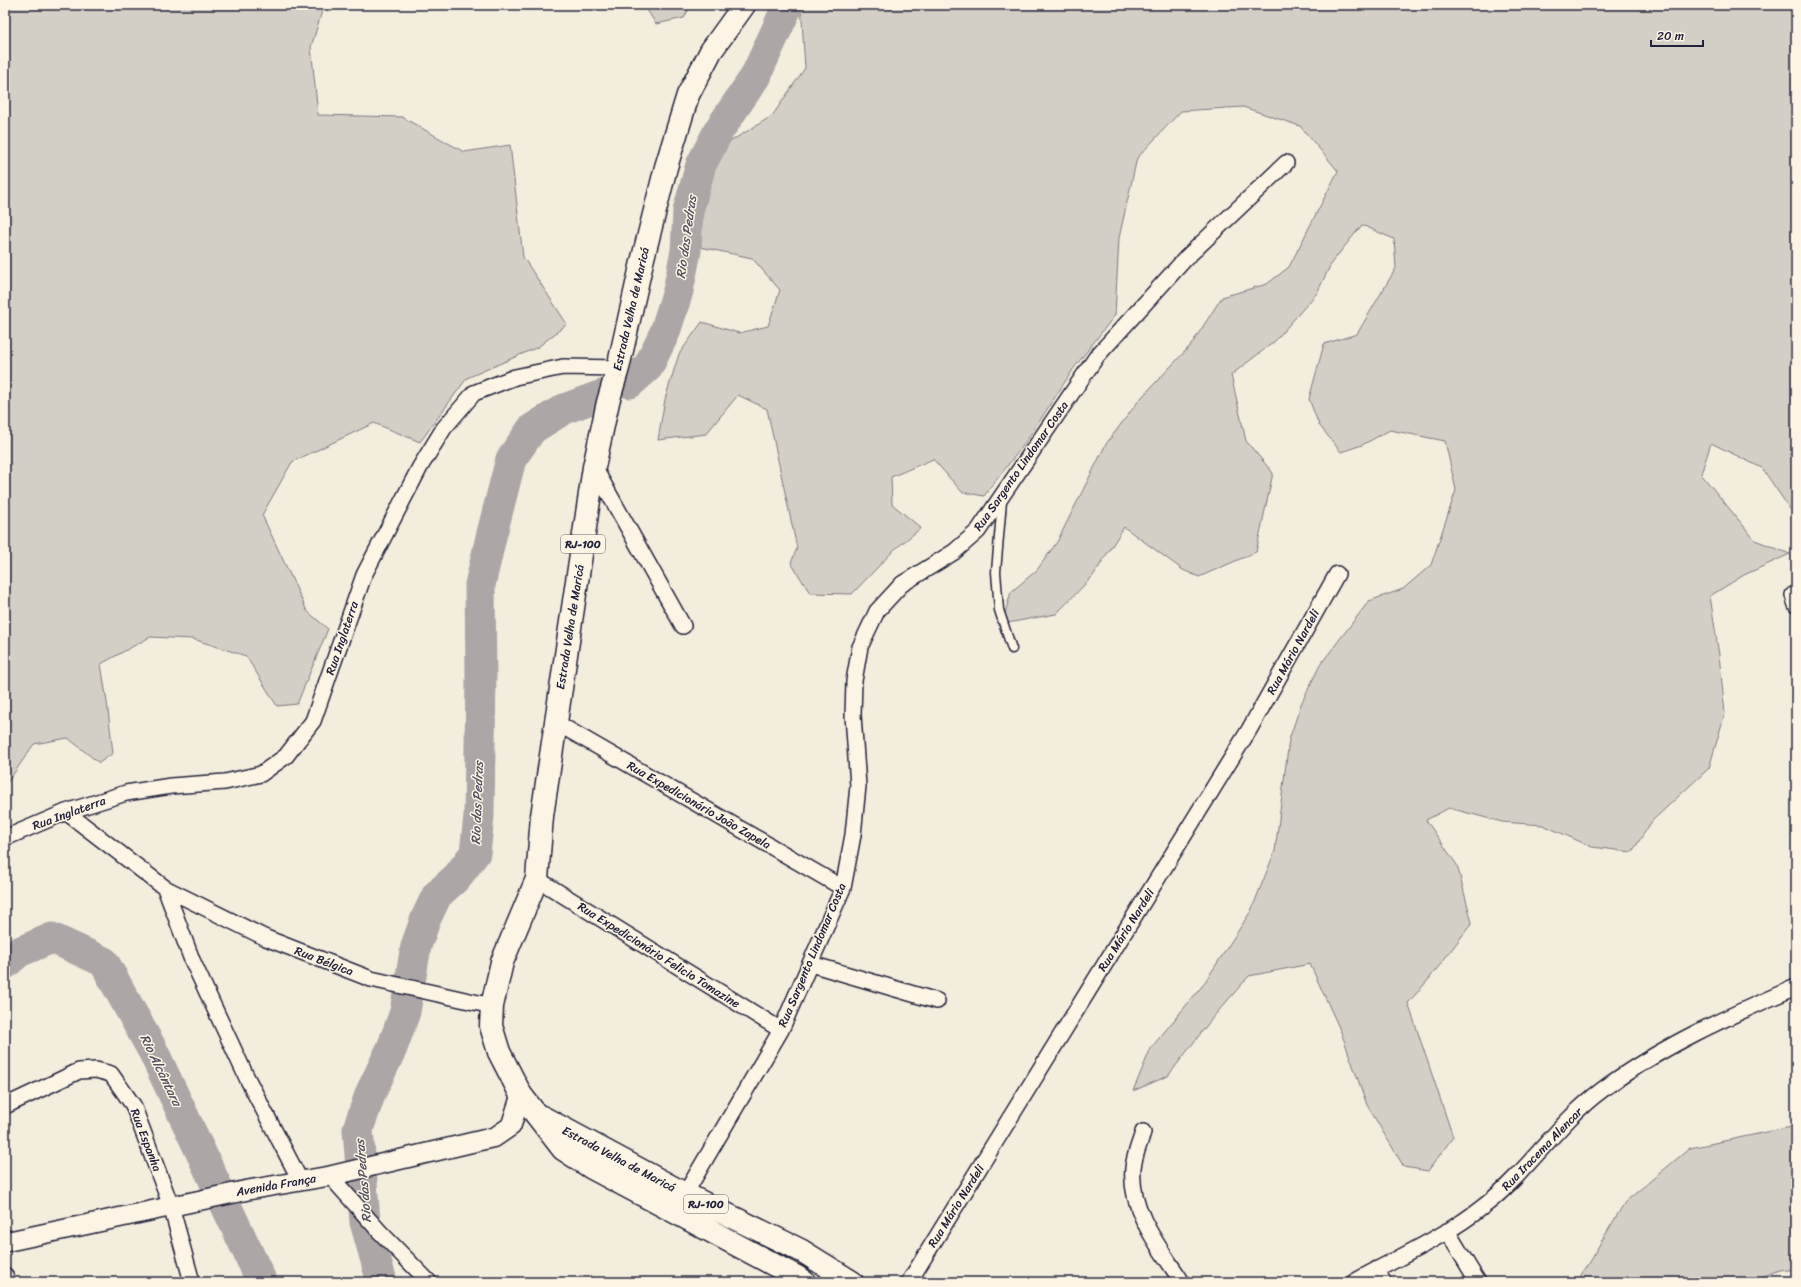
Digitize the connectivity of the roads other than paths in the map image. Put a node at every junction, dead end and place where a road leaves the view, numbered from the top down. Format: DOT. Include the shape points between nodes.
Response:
graph roads {
  1 [pos="744,5"];
  2 [pos="1286,164"];
  3 [pos="618,368"];
  4 [pos="594,467"];
  5 [pos="1002,497"];
  6 [pos="1337,574"];
  7 [pos="683,626"];
  8 [pos="1012,649"];
  9 [pos="555,722"];
  10 [pos="66,812"];
  11 [pos="5,838"];
  12 [pos="537,879"];
  13 [pos="165,888"];
  14 [pos="843,888"];
  15 [pos="811,964"];
  16 [pos="1796,987"];
  17 [pos="936,1001"];
  18 [pos="492,1006"];
  19 [pos="780,1030"];
  20 [pos="522,1095"];
  21 [pos="5,1106"];
  22 [pos="535,1113"];
  23 [pos="1143,1132"];
  24 [pos="330,1176"];
  25 [pos="300,1180"];
  26 [pos="685,1194"];
  27 [pos="171,1206"];
  28 [pos="1447,1232"];
  29 [pos="5,1242"];
  30 [pos="802,1251"];
  31 [pos="5,1275"];
  32 [pos="1380,1276"];
  33 [pos="799,1280"];
  34 [pos="6,1282"];
  35 [pos="192,1282"];
  36 [pos="429,1282"];
  37 [pos="852,1282"];
  38 [pos="909,1282"];
  39 [pos="1182,1282"];
  40 [pos="1354,1282"];
  41 [pos="1478,1282"];
  1 -- 3 [label="main road, Estrada Velha de Maricá / RJ-100" via="711,51 688,95 666,167"];
  2 -- 5 [label="street, Rua Sargento Lindomar Costa" via="1186,258 1097,356"];
  3 -- 4 [label="main road, Estrada Velha de Maricá / RJ-100"];
  3 -- 10 [label="street, Rua Inglaterra" via="563,367 515,377 474,393 444,428 420,467 364,575 312,721 286,756 261,774 225,782 126,793"];
  4 -- 7 [label="street"];
  4 -- 9 [label="main road, Estrada Velha de Maricá / RJ-100"];
  5 -- 8 [label="lane" via="996,572 999,610"];
  5 -- 14 [label="street, Rua Sargento Lindomar Costa" via="978,531 954,552 902,584 877,611 860,647 854,681 853,715 858,786 853,835"];
  6 -- 38 [label="street, Rua Mário Nardeli" via="1249,730"];
  9 -- 12 [label="main road, Estrada Velha de Maricá / RJ-100" via="542,816"];
  9 -- 14 [label="street, Rua Expedicionário João Zapela"];
  10 -- 11 [label="street, Rua Inglaterra"];
  10 -- 13 [label="street, Rua Bélgica"];
  12 -- 18 [label="main road, Estrada Velha de Maricá / RJ-100" via="502,962"];
  12 -- 19 [label="street, Rua Expedicionário Felicio Tomazine"];
  13 -- 18 [label="street, Rua Bélgica" via="266,938 371,979"];
  13 -- 25 [label="street" via="192,960 247,1078"];
  14 -- 15 [label="street, Rua Sargento Lindomar Costa"];
  15 -- 17 [label="street"];
  15 -- 19 [label="street, Rua Sargento Lindomar Costa"];
  16 -- 28 [label="street, Rua Iracema Alencar" via="1671,1045 1632,1068 1570,1117 1514,1181 1484,1207"];
  18 -- 20 [label="main road, Estrada Velha de Maricá / RJ-100" via="491,1026 499,1052"];
  19 -- 26 [label="street, Rua Sargento Lindomar Costa"];
  20 -- 22 [label="main road, Estrada Velha de Maricá / RJ-100"];
  20 -- 24 [label="street, Avenida França" via="511,1126 495,1137"];
  21 -- 27 [label="street, Rua Espanha" via="79,1071 96,1070 111,1074 133,1105"];
  22 -- 26 [label="main road, Estrada Velha de Maricá / RJ-100"];
  22 -- 33 [label="main road, Estrada Velha de Maricá / RJ-100" via="563,1149 575,1158"];
  23 -- 39 [label="street" via="1133,1167 1134,1197 1148,1230"];
  24 -- 25 [label="street, Avenida França"];
  24 -- 36 [label="street"];
  25 -- 27 [label="street, Avenida França"];
  26 -- 30 [label="main road, Estrada Velha de Maricá / RJ-100"];
  27 -- 29 [label="street, Avenida França"];
  27 -- 35 [label="street, Rua Espanha"];
  28 -- 32 [label="street, Rua Iracema Alencar"];
  28 -- 41 [label="street"];
  30 -- 33 [label="street"];
  30 -- 37 [label="main road, Estrada Velha de Maricá / RJ-100"];
  31 -- 34 [label="street"];
  32 -- 40 [label="street, Rua Iracema Alencar"];
}
